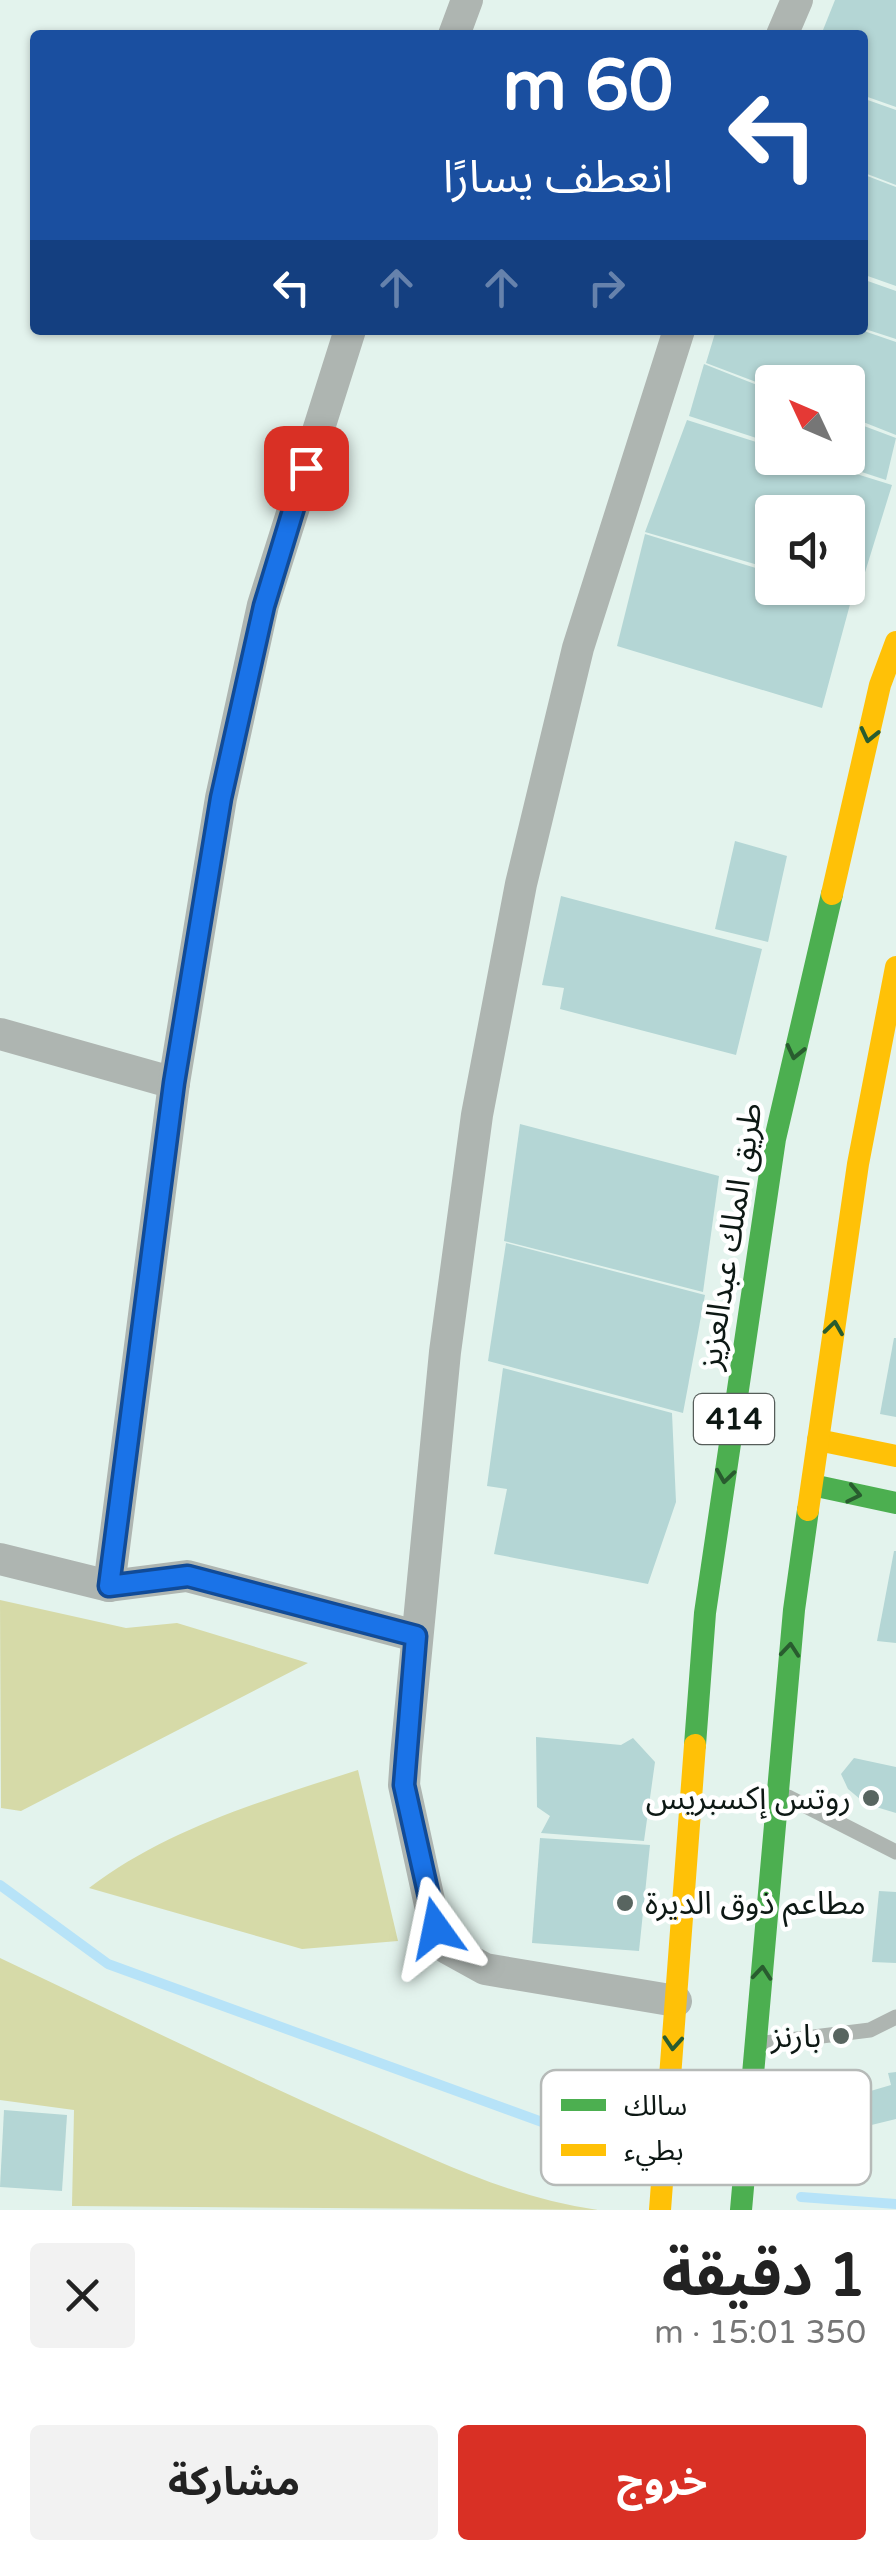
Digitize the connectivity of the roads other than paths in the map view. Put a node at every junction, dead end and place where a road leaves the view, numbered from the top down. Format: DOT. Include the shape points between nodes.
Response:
graph roads {
  1 [pos="466,0"];
  2 [pos="797,0"];
  3 [pos="456,30"];
  4 [pos="784,30"];
  5 [pos="348,335"];
  6 [pos="677,335"];
  7 [pos="896,642"];
  8 [pos="896,966"];
  9 [pos="0,1034"];
  10 [pos="174,1083"];
  11 [pos="818,1440"];
  12 [pos="896,1456"];
  13 [pos="812,1485"];
  14 [pos="896,1503"];
  15 [pos="0,1559"];
  16 [pos="109,1586"];
  17 [pos="416,1636"];
  18 [pos="778,1792"];
  19 [pos="896,1852"];
  20 [pos="676,2000"];
  21 [pos="896,2017"];
  22 [pos="756,2044"];
  23 [pos="671,2070"];
  24 [pos="754,2070"];
  25 [pos="662,2185"];
  26 [pos="743,2185"];
  27 [pos="660,2210"];
  28 [pos="741,2210"];
  1 -- 3 [label="street"];
  2 -- 4 [label="street"];
  5 -- 10 [label="street" via="264,606 221,798"];
  6 -- 17 [label="street" via="578,648 521,884 477,1115"];
  7 -- 20 [label="main road, طريق الملك عبدالعزيز / 414, one-way" via="880,685 775,1139 705,1613"];
  11 -- 8 [label="main road, 414, one-way" via="858,1164"];
  9 -- 10 [label="street"];
  10 -- 16 [label="street"];
  11 -- 12 [label="main road"];
  11 -- 13 [label="main road, 414"];
  13 -- 14 [label="main road, one-way"];
  18 -- 13 [label="main road, 414, one-way"];
  15 -- 16 [label="street"];
  16 -- 17 [label="street" via="188,1576"];
  17 -- 20 [label="street" via="404,1785 436,1928 447,1948 484,1969"];
  18 -- 19 [label="lane"];
  22 -- 18 [label="main road, 414, one-way"];
  20 -- 23 [label="main road, طريق الملك عبدالعزيز / 414, one-way"];
  21 -- 22 [label="lane" via="870,2030"];
  22 -- 24 [label="main road, 414"];
  25 -- 27 [label="main road, طريق الملك عبدالعزيز / 414, one-way"];
  26 -- 28 [label="main road, 414"];
}
